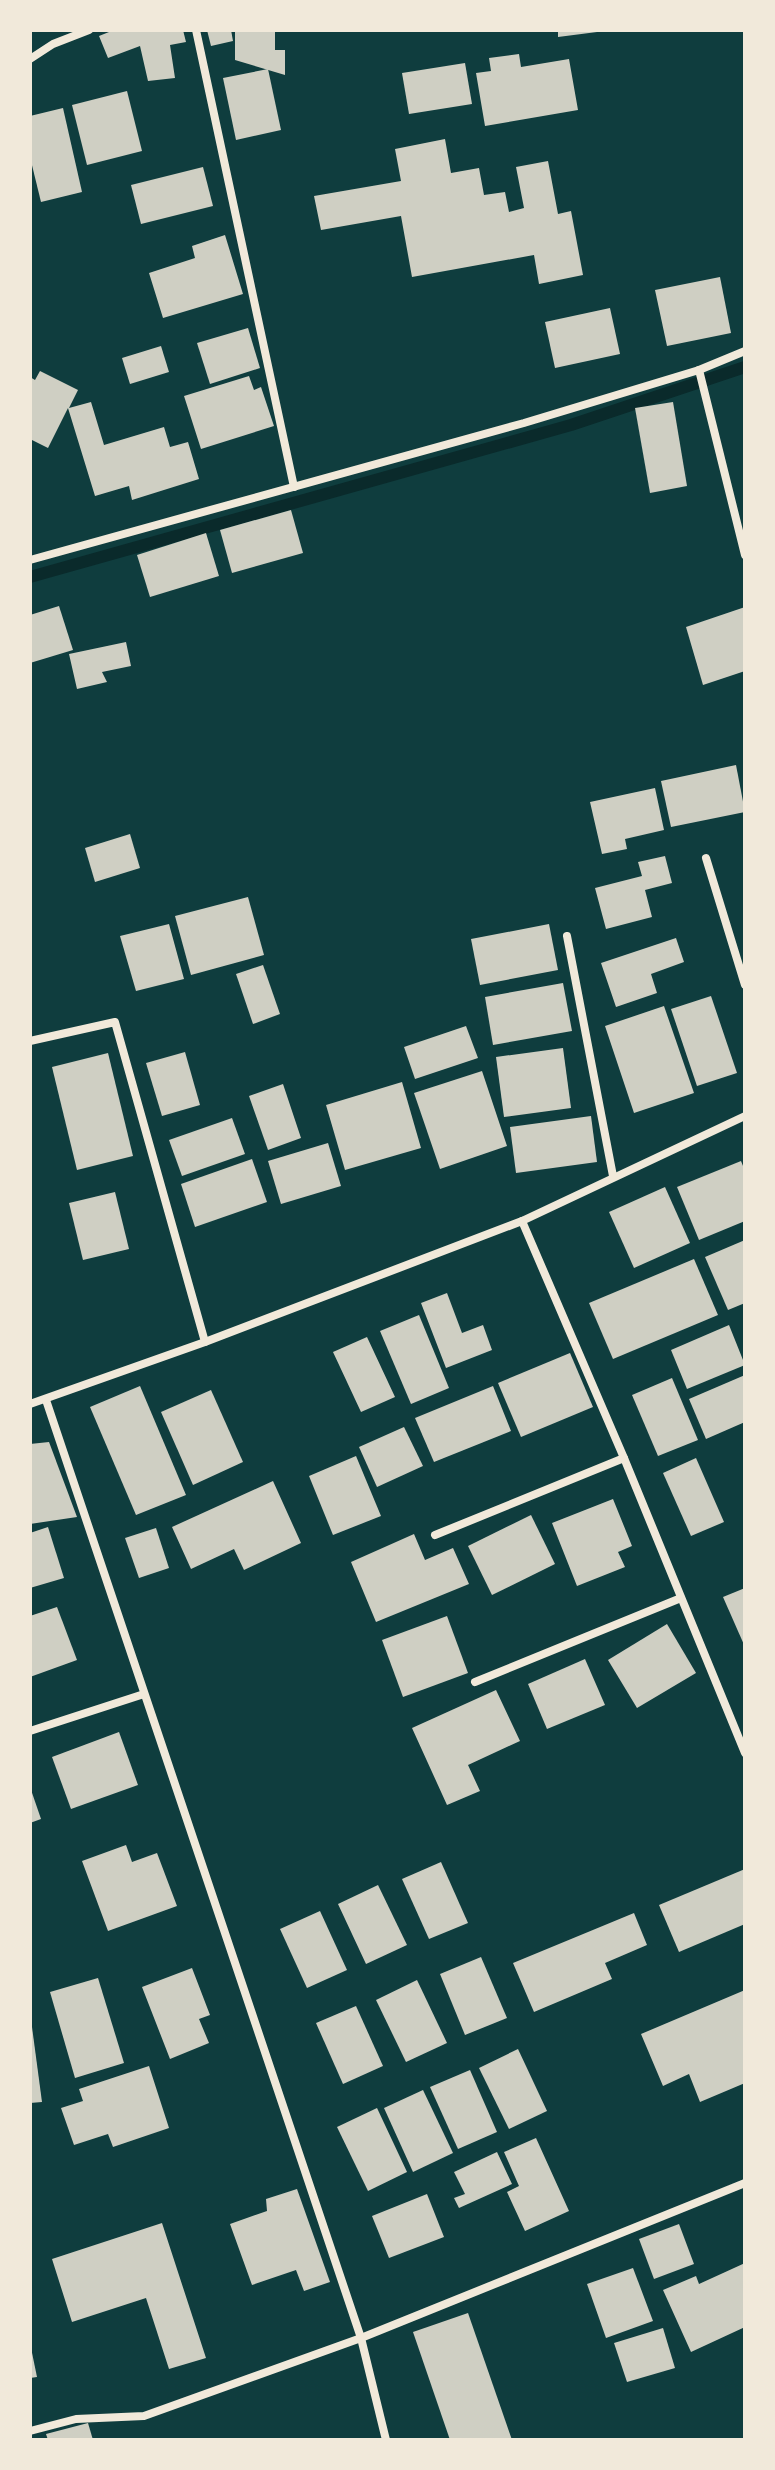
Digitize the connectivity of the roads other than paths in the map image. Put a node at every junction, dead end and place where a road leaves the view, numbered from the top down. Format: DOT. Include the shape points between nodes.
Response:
graph roads {
  1 [pos="89,30"];
  2 [pos="196,30"];
  3 [pos="30,59"];
  4 [pos="745,351"];
  5 [pos="699,370"];
  6 [pos="294,487"];
  7 [pos="745,555"];
  8 [pos="30,560"];
  9 [pos="706,858"];
  10 [pos="567,936"];
  11 [pos="745,985"];
  12 [pos="30,1041"];
  13 [pos="745,1116"];
  14 [pos="613,1176"];
  15 [pos="522,1221"];
  16 [pos="205,1342"];
  17 [pos="46,1400"];
  18 [pos="30,1404"];
  19 [pos="624,1458"];
  20 [pos="435,1535"];
  21 [pos="681,1598"];
  22 [pos="475,1682"];
  23 [pos="144,1694"];
  24 [pos="30,1731"];
  25 [pos="745,1753"];
  26 [pos="745,2183"];
  27 [pos="361,2338"];
  28 [pos="30,2431"];
  29 [pos="386,2440"];
  1 -- 3 [label="street"];
  2 -- 6 [label="street"];
  4 -- 5 [label="street"];
  5 -- 6 [label="street"];
  5 -- 7 [label="street"];
  6 -- 8 [label="street"];
  9 -- 11 [label="street"];
  10 -- 14 [label="street"];
  12 -- 16 [label="street" via="115,1022"];
  13 -- 14 [label="street"];
  14 -- 15 [label="street"];
  15 -- 16 [label="street"];
  15 -- 19 [label="street"];
  16 -- 17 [label="street"];
  17 -- 18 [label="street"];
  17 -- 23 [label="street"];
  19 -- 20 [label="street"];
  19 -- 21 [label="street"];
  21 -- 22 [label="street"];
  21 -- 25 [label="street"];
  23 -- 24 [label="street"];
  23 -- 27 [label="street"];
  26 -- 27 [label="street"];
  27 -- 28 [label="street" via="144,2416 76,2419"];
  27 -- 29 [label="street"];
}
